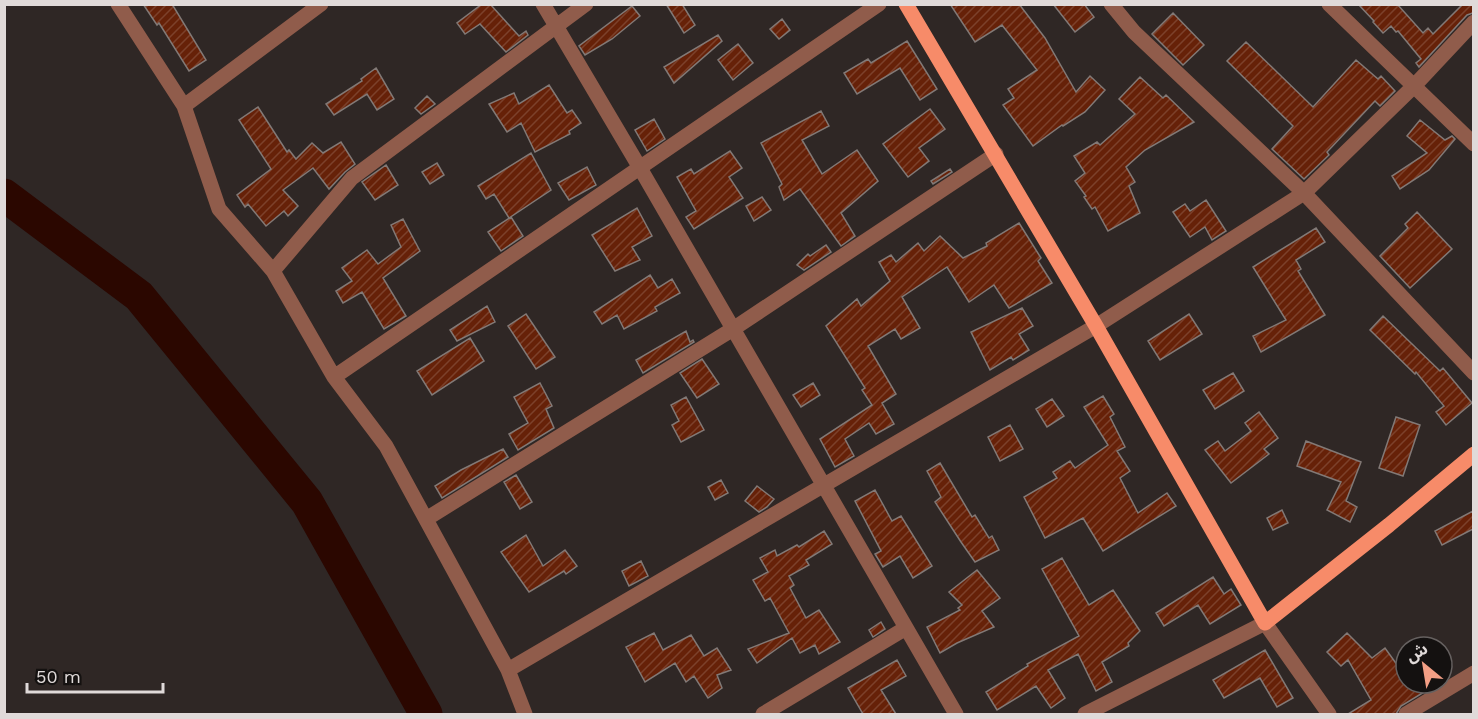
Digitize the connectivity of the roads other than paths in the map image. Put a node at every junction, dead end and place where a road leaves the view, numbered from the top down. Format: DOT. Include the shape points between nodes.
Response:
graph roads {
  1 [pos="118,4"];
  2 [pos="321,4"];
  3 [pos="543,4"];
  4 [pos="586,4"];
  5 [pos="879,4"];
  6 [pos="906,4"];
  7 [pos="1111,4"];
  8 [pos="1329,4"];
  9 [pos="1473,22"];
  10 [pos="556,26"];
  11 [pos="1414,86"];
  12 [pos="184,106"];
  13 [pos="1473,144"];
  14 [pos="996,154"];
  15 [pos="640,168"];
  16 [pos="1304,193"];
  17 [pos="273,271"];
  18 [pos="1096,326"];
  19 [pos="733,329"];
  20 [pos="1473,373"];
  21 [pos="334,377"];
  22 [pos="1473,454"];
  23 [pos="823,484"];
  24 [pos="426,519"];
  25 [pos="1265,623"];
  26 [pos="906,628"];
  27 [pos="508,670"];
  28 [pos="1473,673"];
  29 [pos="525,714"];
  30 [pos="763,714"];
  31 [pos="956,714"];
  32 [pos="1085,714"];
  33 [pos="1329,714"];
  34 [pos="1406,714"];
  1 -- 12 [label="street"];
  2 -- 12 [label="street"];
  3 -- 10 [label="street"];
  4 -- 10 [label="street"];
  5 -- 15 [label="street"];
  6 -- 14 [label="main road"];
  7 -- 16 [label="street" via="1134,32"];
  8 -- 11 [label="street"];
  9 -- 11 [label="street"];
  10 -- 15 [label="street"];
  10 -- 17 [label="street" via="352,178"];
  11 -- 13 [label="street"];
  11 -- 16 [label="street"];
  12 -- 17 [label="street" via="219,209"];
  14 -- 18 [label="main road"];
  14 -- 19 [label="street"];
  15 -- 19 [label="street"];
  15 -- 21 [label="street"];
  16 -- 18 [label="street"];
  16 -- 20 [label="street"];
  17 -- 21 [label="street"];
  18 -- 23 [label="street"];
  18 -- 25 [label="main road"];
  19 -- 23 [label="street"];
  19 -- 24 [label="street"];
  21 -- 24 [label="street" via="386,446"];
  22 -- 25 [label="main road"];
  23 -- 26 [label="street"];
  23 -- 27 [label="street"];
  24 -- 27 [label="street"];
  25 -- 32 [label="street"];
  25 -- 33 [label="street"];
  26 -- 30 [label="street"];
  26 -- 31 [label="street"];
  27 -- 29 [label="street"];
  28 -- 34 [label="street"];
}
